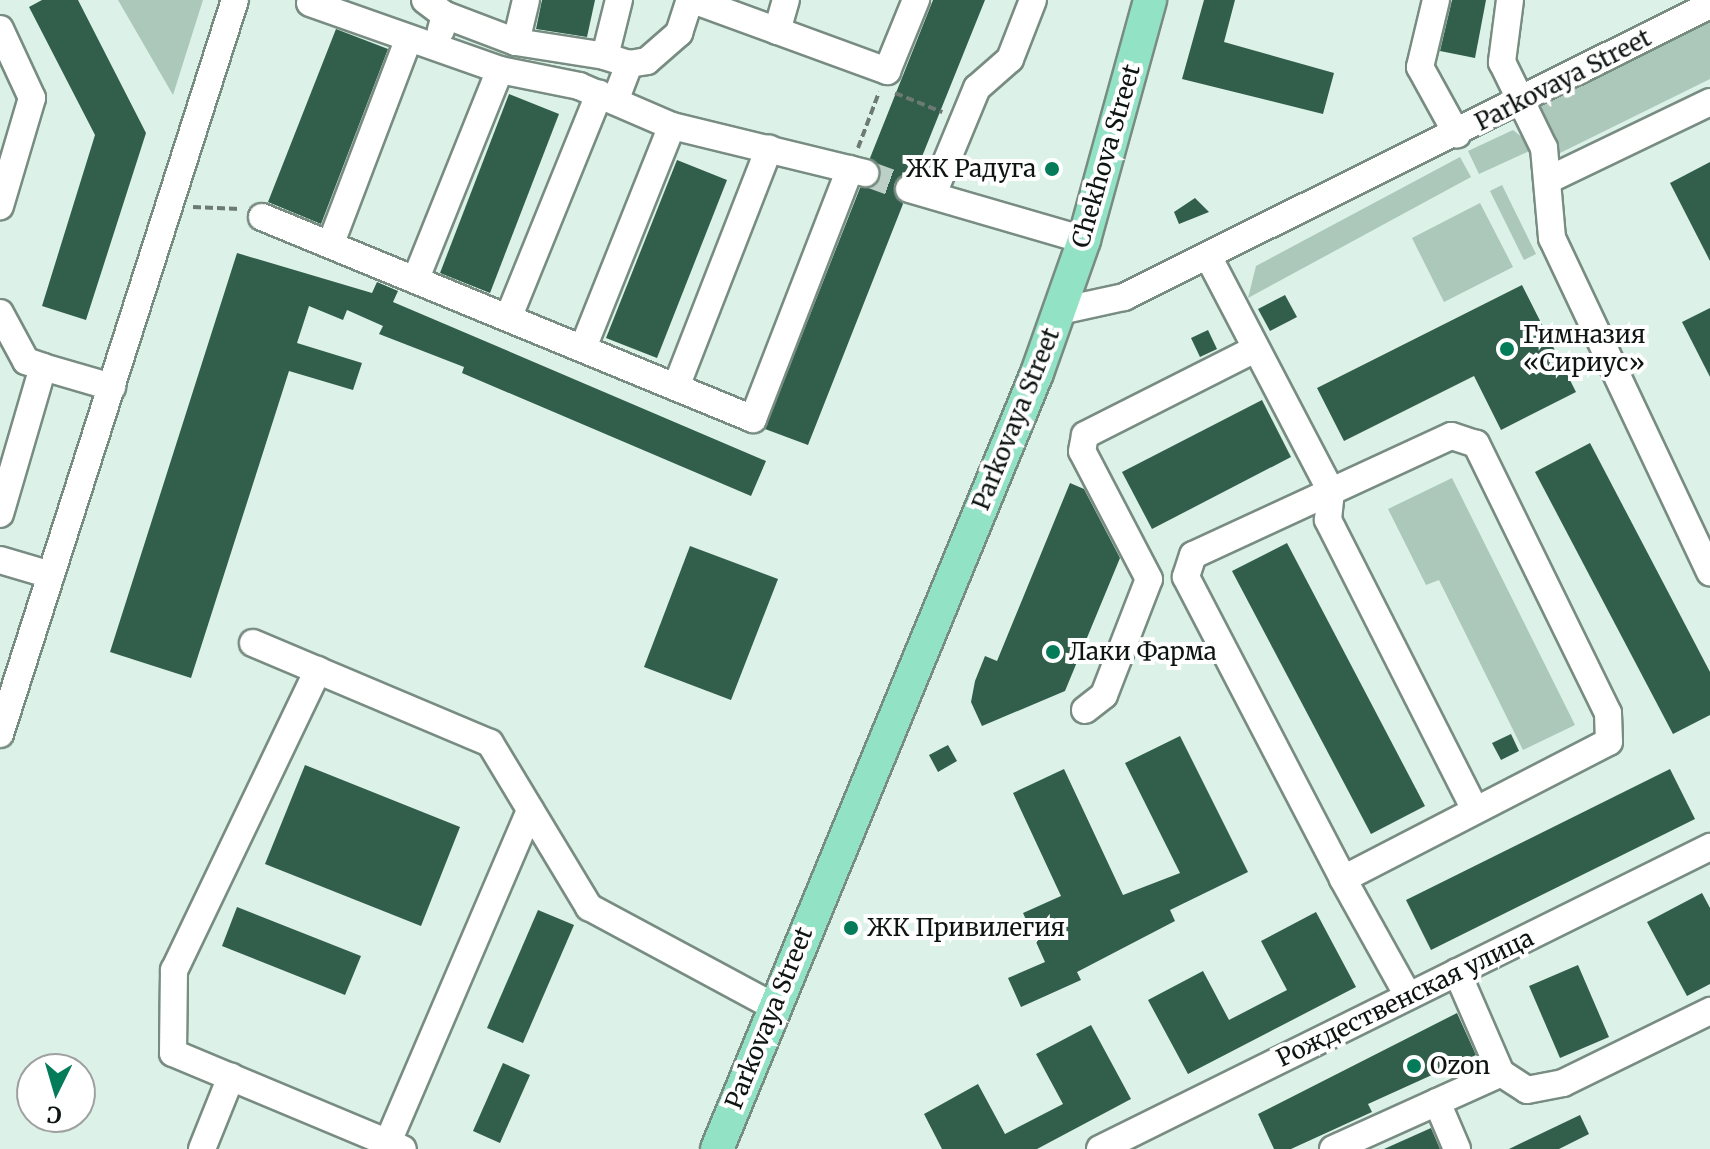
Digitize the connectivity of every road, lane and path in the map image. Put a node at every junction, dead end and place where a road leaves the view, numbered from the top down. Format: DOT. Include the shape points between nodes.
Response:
graph roads {
  1 [pos="235,0"];
  2 [pos="526,0"];
  3 [pos="619,0"];
  4 [pos="692,0"];
  5 [pos="786,0"];
  6 [pos="916,0"];
  7 [pos="1033,0"];
  8 [pos="1150,0"];
  9 [pos="1436,0"];
  10 [pos="1510,0"];
  11 [pos="310,3"];
  12 [pos="1710,5"];
  13 [pos="435,8"];
  14 [pos="0,29"];
  15 [pos="777,31"];
  16 [pos="409,38"];
  17 [pos="516,42"];
  18 [pos="436,48"];
  19 [pos="617,60"];
  20 [pos="500,70"];
  21 [pos="884,80"];
  22 [pos="607,98"];
  23 [pos="1524,100"];
  24 [pos="1710,102"];
  25 [pos="962,120"];
  26 [pos="672,126"];
  27 [pos="1457,134"];
  28 [pos="769,149"];
  29 [pos="857,171"];
  30 [pos="1548,180"];
  31 [pos="0,206"];
  32 [pos="187,207"];
  33 [pos="262,217"];
  34 [pos="1084,240"];
  35 [pos="331,243"];
  36 [pos="1208,256"];
  37 [pos="417,276"];
  38 [pos="1060,311"];
  39 [pos="0,313"];
  40 [pos="509,316"];
  41 [pos="583,348"];
  42 [pos="1255,349"];
  43 [pos="43,367"];
  44 [pos="112,387"];
  45 [pos="676,387"];
  46 [pos="1331,491"];
  47 [pos="0,514"];
  48 [pos="0,560"];
  49 [pos="1710,573"];
  50 [pos="51,575"];
  51 [pos="253,643"];
  52 [pos="318,670"];
  53 [pos="1085,710"];
  54 [pos="0,734"];
  55 [pos="530,810"];
  56 [pos="1475,810"];
  57 [pos="1710,847"];
  58 [pos="1343,879"];
  59 [pos="1457,972"];
  60 [pos="1408,996"];
  61 [pos="773,1006"];
  62 [pos="1710,1011"];
  63 [pos="1501,1073"];
  64 [pos="231,1077"];
  65 [pos="1437,1102"];
  66 [pos="396,1146"];
  67 [pos="202,1149"];
  68 [pos="717,1149"];
  69 [pos="1100,1149"];
  70 [pos="1333,1149"];
  71 [pos="1457,1149"];
  1 -- 44 [label="street"];
  2 -- 17 [label="street"];
  3 -- 19 [label="street"];
  4 -- 15 [label="street"];
  4 -- 19 [label="street" via="679,33 647,61"];
  5 -- 15 [label="street"];
  6 -- 21 [label="street"];
  7 -- 25 [label="street" via="1010,59 977,88"];
  8 -- 34 [label="main road, Chekhova Street"];
  9 -- 27 [label="street" via="1420,67"];
  10 -- 23 [label="street" via="1502,62"];
  11 -- 16 [label="street"];
  12 -- 23 [label="street, Parkovaya Street"];
  13 -- 17 [label="street"];
  13 -- 18 [label="street"];
  14 -- 31 [label="street" via="32,98"];
  15 -- 21 [label="street"];
  16 -- 18 [label="street"];
  16 -- 35 [label="street"];
  17 -- 19 [label="street"];
  18 -- 20 [label="street"];
  19 -- 22 [label="street"];
  20 -- 22 [label="street"];
  20 -- 37 [label="street"];
  21 -- 25 [label="path"];
  21 -- 29 [label="path"];
  22 -- 26 [label="street"];
  22 -- 40 [label="street"];
  23 -- 27 [label="street, Parkovaya Street"];
  23 -- 30 [label="street"];
  24 -- 30 [label="street"];
  25 -- 34 [label="street" via="921,191"];
  26 -- 28 [label="street"];
  26 -- 41 [label="street"];
  27 -- 36 [label="street, Parkovaya Street"];
  28 -- 29 [label="street"];
  28 -- 45 [label="street"];
  29 -- 45 [label="street" via="753,419"];
  30 -- 49 [label="street" via="1552,238"];
  32 -- 33 [label="path"];
  33 -- 35 [label="street"];
  34 -- 38 [label="main road, Chekhova Street"];
  35 -- 37 [label="street"];
  36 -- 38 [label="street, Parkovaya Street" via="1124,297"];
  36 -- 42 [label="street"];
  37 -- 40 [label="street"];
  38 -- 61 [label="main road, Parkovaya Street"];
  39 -- 43 [label="street" via="26,361"];
  40 -- 41 [label="street"];
  41 -- 45 [label="street"];
  42 -- 46 [label="street"];
  42 -- 53 [label="street" via="1085,435 1082,451 1149,579 1104,695"];
  43 -- 44 [label="street"];
  43 -- 47 [label="street"];
  44 -- 50 [label="street"];
  46 -- 56 [label="street" via="1328,520"];
  46 -- 56 [label="street" via="1451,436 1476,444 1608,713 1609,742"];
  46 -- 58 [label="street" via="1193,555 1186,577"];
  48 -- 50 [label="street"];
  50 -- 54 [label="street"];
  51 -- 52 [label="street"];
  52 -- 55 [label="street" via="490,743"];
  52 -- 64 [label="street" via="174,970 173,1053"];
  55 -- 61 [label="street" via="589,907"];
  55 -- 66 [label="street"];
  56 -- 58 [label="street"];
  57 -- 59 [label="street, Рождественская улица"];
  58 -- 60 [label="street"];
  59 -- 60 [label="street, Рождественская улица"];
  59 -- 63 [label="street"];
  60 -- 69 [label="street, Рождественская улица"];
  61 -- 68 [label="main road, Parkovaya Street"];
  62 -- 63 [label="street" via="1543,1091 1513,1085"];
  63 -- 65 [label="street"];
  64 -- 66 [label="street"];
  64 -- 67 [label="street"];
  65 -- 70 [label="street"];
  65 -- 71 [label="street"];
}
